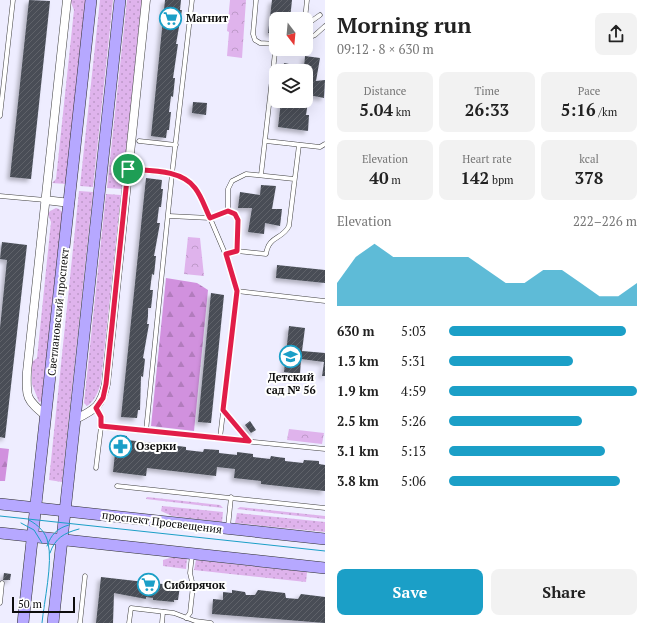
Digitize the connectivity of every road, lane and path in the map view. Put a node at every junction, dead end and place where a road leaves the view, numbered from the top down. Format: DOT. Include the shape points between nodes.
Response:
graph roads {
  1 [pos="13,0"];
  2 [pos="67,0"];
  3 [pos="92,0"];
  4 [pos="120,0"];
  5 [pos="146,0"];
  6 [pos="192,0"];
  7 [pos="256,0"];
  8 [pos="307,0"];
  9 [pos="306,12"];
  10 [pos="320,15"];
  11 [pos="313,20"];
  12 [pos="325,26"];
  13 [pos="313,36"];
  14 [pos="269,44"];
  15 [pos="275,56"];
  16 [pos="1,96"];
  17 [pos="0,116"];
  18 [pos="139,141"];
  19 [pos="266,141"];
  20 [pos="325,144"];
  21 [pos="176,145"];
  22 [pos="299,145"];
  23 [pos="128,169"];
  24 [pos="172,174"];
  25 [pos="261,175"];
  26 [pos="294,179"];
  27 [pos="0,196"];
  28 [pos="46,200"];
  29 [pos="70,203"];
  30 [pos="228,211"];
  31 [pos="169,216"];
  32 [pos="210,218"];
  33 [pos="237,251"];
  34 [pos="226,254"];
  35 [pos="237,291"];
  36 [pos="325,301"];
  37 [pos="96,408"];
  38 [pos="223,410"];
  39 [pos="46,416"];
  40 [pos="76,419"];
  41 [pos="101,426"];
  42 [pos="146,431"];
  43 [pos="220,438"];
  44 [pos="249,441"];
  45 [pos="325,449"];
  46 [pos="96,468"];
  47 [pos="117,486"];
  48 [pos="231,497"];
  49 [pos="0,504"];
  50 [pos="37,507"];
  51 [pos="325,508"];
  52 [pos="65,510"];
  53 [pos="228,529"];
  54 [pos="0,533"];
  55 [pos="33,536"];
  56 [pos="62,539"];
  57 [pos="325,539"];
  58 [pos="192,554"];
  59 [pos="325,568"];
  60 [pos="85,576"];
  61 [pos="2,583"];
  62 [pos="0,603"];
  63 [pos="163,612"];
  64 [pos="186,618"];
  65 [pos="54,622"];
  66 [pos="23,623"];
  67 [pos="80,623"];
  68 [pos="129,623"];
  69 [pos="162,623"];
  70 [pos="211,623"];
  1 -- 16 [label="lane"];
  2 -- 28 [label="street"];
  3 -- 29 [label="main road, Светлановский проспект"];
  4 -- 40 [label="main road"];
  5 -- 23 [label="street"];
  6 -- 21 [label="lane"];
  7 -- 14 [label="lane" via="253,34 255,40 260,43"];
  8 -- 9 [label="lane"];
  10 -- 11 [label="lane"];
  12 -- 13 [label="lane"];
  15 -- 19 [label="lane"];
  16 -- 17 [label="lane"];
  18 -- 21 [label="lane"];
  19 -- 22 [label="lane"];
  19 -- 25 [label="lane"];
  20 -- 22 [label="lane" via="320,147"];
  21 -- 24 [label="lane"];
  22 -- 26 [label="lane"];
  23 -- 24 [label="lane"];
  23 -- 37 [label="street" via="106,384 103,398"];
  24 -- 31 [label="lane"];
  24 -- 32 [label="lane" via="194,186"];
  25 -- 26 [label="lane"];
  25 -- 30 [label="lane" via="246,174 232,180 228,189"];
  26 -- 33 [label="lane" via="289,226 286,231 273,239 266,254"];
  27 -- 28 [label="lane"];
  28 -- 29 [label="street"];
  28 -- 39 [label="street" via="26,387 30,402"];
  29 -- 39 [label="main road, Светлановский проспект"];
  30 -- 32 [label="lane"];
  30 -- 33 [label="lane" via="235,214 238,220"];
  31 -- 32 [label="lane"];
  31 -- 42 [label="lane"];
  32 -- 34 [label="lane"];
  33 -- 34 [label="lane"];
  34 -- 35 [label="lane"];
  35 -- 36 [label="lane"];
  35 -- 38 [label="lane"];
  37 -- 40 [label="street"];
  37 -- 41 [label="lane" via="101,417"];
  38 -- 43 [label="lane"];
  38 -- 44 [label="lane"];
  39 -- 50 [label="main road, Светлановский проспект"];
  40 -- 52 [label="main road"];
  41 -- 42 [label="lane"];
  41 -- 46 [label="lane"];
  42 -- 43 [label="lane"];
  43 -- 44 [label="lane"];
  44 -- 45 [label="lane"];
  47 -- 48 [label="lane"];
  48 -- 51 [label="lane"];
  48 -- 53 [label="lane"];
  49 -- 50 [label="main road, проспект Просвещения"];
  50 -- 52 [label="main road, проспект Просвещения"];
  50 -- 55 [label="main road, Светлановский проспект"];
  52 -- 53 [label="main road, проспект Просвещения"];
  52 -- 56 [label="main road"];
  53 -- 57 [label="main road, проспект Просвещения"];
  54 -- 55 [label="main road"];
  55 -- 56 [label="main road"];
  55 -- 66 [label="main road, Светлановский проспект"];
  56 -- 58 [label="main road"];
  56 -- 65 [label="main road"];
  58 -- 59 [label="main road"];
  58 -- 64 [label="lane" via="190,573 193,586 190,612"];
  60 -- 67 [label="lane"];
  61 -- 62 [label="lane"];
  63 -- 64 [label="lane"];
  63 -- 68 [label="lane" via="130,608"];
  63 -- 69 [label="lane"];
  64 -- 70 [label="lane"];
}
